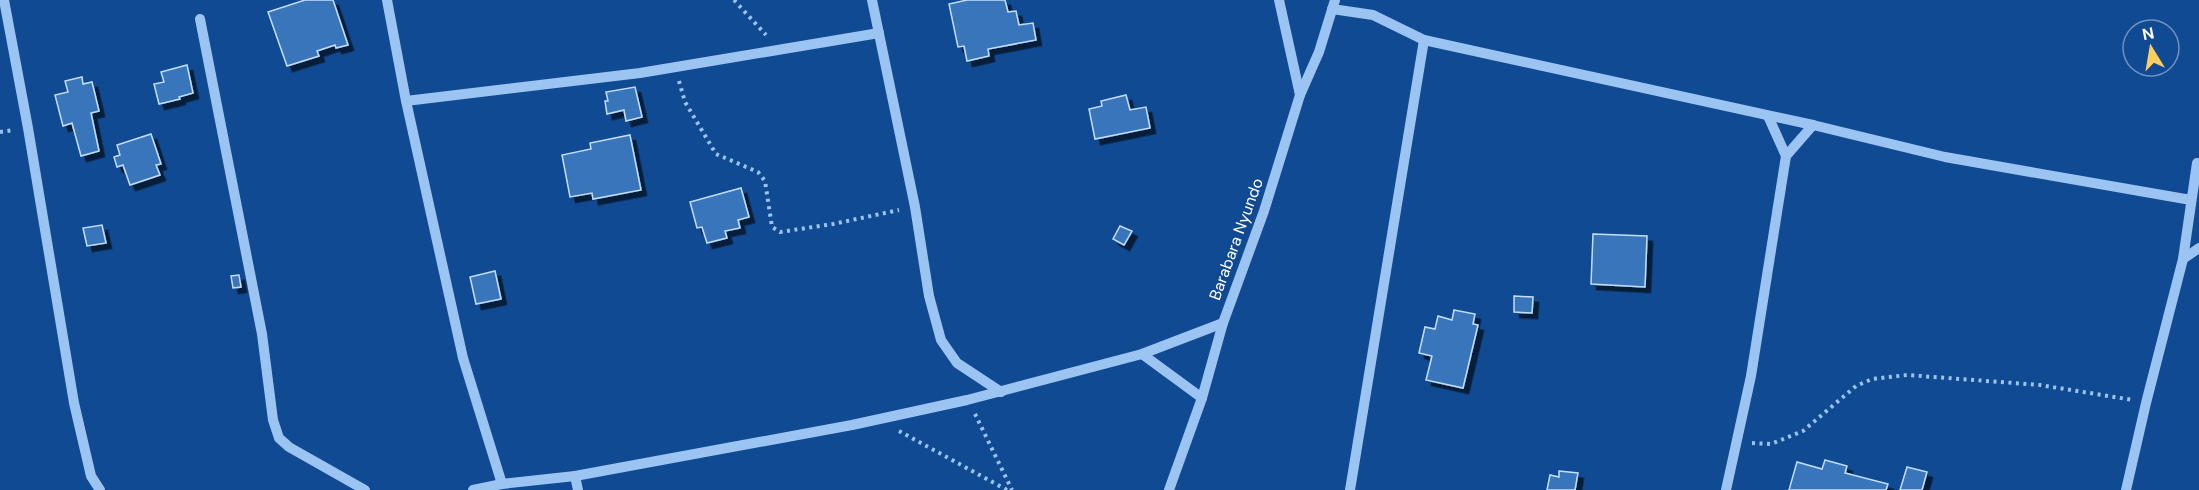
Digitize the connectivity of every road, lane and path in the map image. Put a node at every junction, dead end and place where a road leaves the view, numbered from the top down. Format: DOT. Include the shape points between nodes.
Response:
graph roads {
  1 [pos="4,0"];
  2 [pos="387,0"];
  3 [pos="734,0"];
  4 [pos="872,0"];
  5 [pos="1279,0"];
  6 [pos="1334,5"];
  7 [pos="200,19"];
  8 [pos="879,33"];
  9 [pos="1424,40"];
  10 [pos="780,51"];
  11 [pos="675,68"];
  12 [pos="1300,95"];
  13 [pos="406,101"];
  14 [pos="1768,116"];
  15 [pos="1813,125"];
  16 [pos="1786,156"];
  17 [pos="2198,163"];
  18 [pos="2191,200"];
  19 [pos="915,207"];
  20 [pos="2199,248"];
  21 [pos="2183,260"];
  22 [pos="1223,323"];
  23 [pos="1142,354"];
  24 [pos="1001,392"];
  25 [pos="1202,398"];
  26 [pos="967,400"];
  27 [pos="2146,403"];
  28 [pos="881,419"];
  29 [pos="1736,442"];
  30 [pos="575,476"];
  31 [pos="502,484"];
  32 [pos="100,490"];
  33 [pos="365,490"];
  34 [pos="473,490"];
  35 [pos="578,490"];
  36 [pos="1007,490"];
  37 [pos="1012,490"];
  38 [pos="1169,490"];
  39 [pos="1350,490"];
  40 [pos="1726,490"];
  41 [pos="2126,490"];
  1 -- 32 [label="street" via="74,403 91,476"];
  2 -- 13 [label="street"];
  3 -- 10 [label="path"];
  4 -- 8 [label="street"];
  5 -- 12 [label="street"];
  6 -- 9 [label="street" via="1373,15"];
  6 -- 12 [label="street, Barabara Nyundo"];
  7 -- 33 [label="street" via="279,438"];
  8 -- 10 [label="street"];
  8 -- 19 [label="street"];
  9 -- 14 [label="street"];
  9 -- 39 [label="street"];
  10 -- 11 [label="street"];
  11 -- 13 [label="street"];
  11 -- 19 [label="path" via="685,102 716,154 758,172 765,182 772,227 780,232"];
  12 -- 22 [label="street, Barabara Nyundo" via="1264,211"];
  13 -- 31 [label="street" via="463,358"];
  14 -- 15 [label="street"];
  14 -- 16 [label="street"];
  15 -- 16 [label="street"];
  15 -- 18 [label="street" via="1945,157"];
  16 -- 29 [label="street" via="1751,376"];
  17 -- 18 [label="street"];
  18 -- 21 [label="street"];
  19 -- 24 [label="street" via="929,296 941,340 957,363"];
  20 -- 21 [label="street"];
  21 -- 27 [label="street"];
  22 -- 23 [label="street"];
  22 -- 25 [label="street, Barabara Nyundo"];
  23 -- 24 [label="street"];
  23 -- 25 [label="street"];
  24 -- 26 [label="street"];
  25 -- 38 [label="street, Barabara Nyundo"];
  26 -- 28 [label="street"];
  26 -- 37 [label="path"];
  27 -- 29 [label="path" via="2040,385 1907,375 1872,379 1856,386 1803,431 1771,444"];
  27 -- 41 [label="street"];
  28 -- 30 [label="street"];
  28 -- 36 [label="path"];
  29 -- 40 [label="street"];
  30 -- 31 [label="street"];
  30 -- 35 [label="street"];
  31 -- 34 [label="street"];
}
